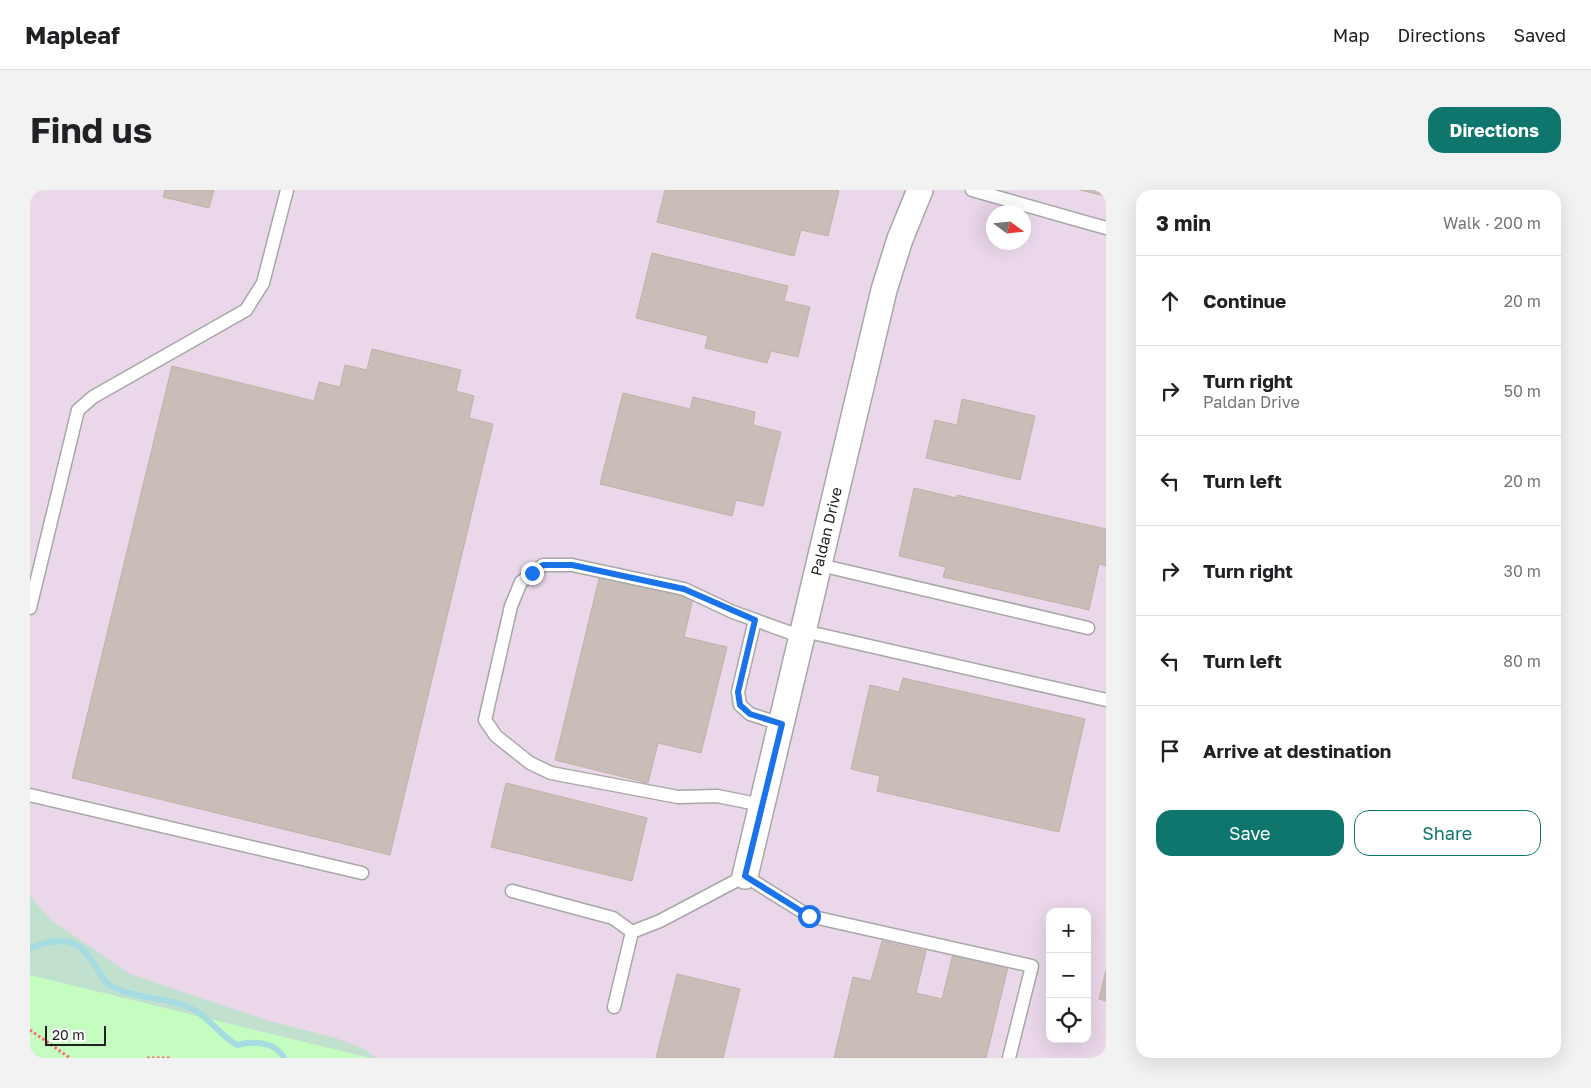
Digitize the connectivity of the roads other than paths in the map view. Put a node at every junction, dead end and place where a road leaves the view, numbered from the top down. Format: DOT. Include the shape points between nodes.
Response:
graph roads {
  1 [pos="287,190"];
  2 [pos="920,190"];
  3 [pos="972,190"];
  4 [pos="995,193"];
  5 [pos="1106,228"];
  6 [pos="820,565"];
  7 [pos="30,608"];
  8 [pos="755,620"];
  9 [pos="1088,628"];
  10 [pos="803,634"];
  11 [pos="1106,700"];
  12 [pos="782,724"];
  13 [pos="30,795"];
  14 [pos="762,805"];
  15 [pos="362,873"];
  16 [pos="745,876"];
  17 [pos="512,891"];
  18 [pos="632,932"];
  19 [pos="614,1008"];
  20 [pos="1009,1058"];
  1 -- 7 [label="lane" via="262,283 246,310 93,397 78,410"];
  2 -- 6 [label="street, Paldan Drive" via="884,290"];
  3 -- 4 [label="lane"];
  4 -- 5 [label="lane"];
  6 -- 9 [label="lane"];
  6 -- 10 [label="street, Paldan Drive"];
  8 -- 10 [label="lane"];
  8 -- 12 [label="lane" via="738,692 740,705 750,714"];
  8 -- 14 [label="lane" via="684,589 572,565 543,565 521,582 511,606 485,720 496,736 530,764 551,772 678,797 716,796"];
  10 -- 11 [label="lane"];
  10 -- 12 [label="street, Paldan Drive"];
  12 -- 14 [label="street, Paldan Drive"];
  13 -- 15 [label="lane"];
  14 -- 16 [label="street, Paldan Drive"];
  16 -- 18 [label="lane" via="660,921"];
  16 -- 20 [label="lane" via="809,916 1032,966"];
  17 -- 18 [label="lane" via="613,918"];
  18 -- 19 [label="lane"];
}
